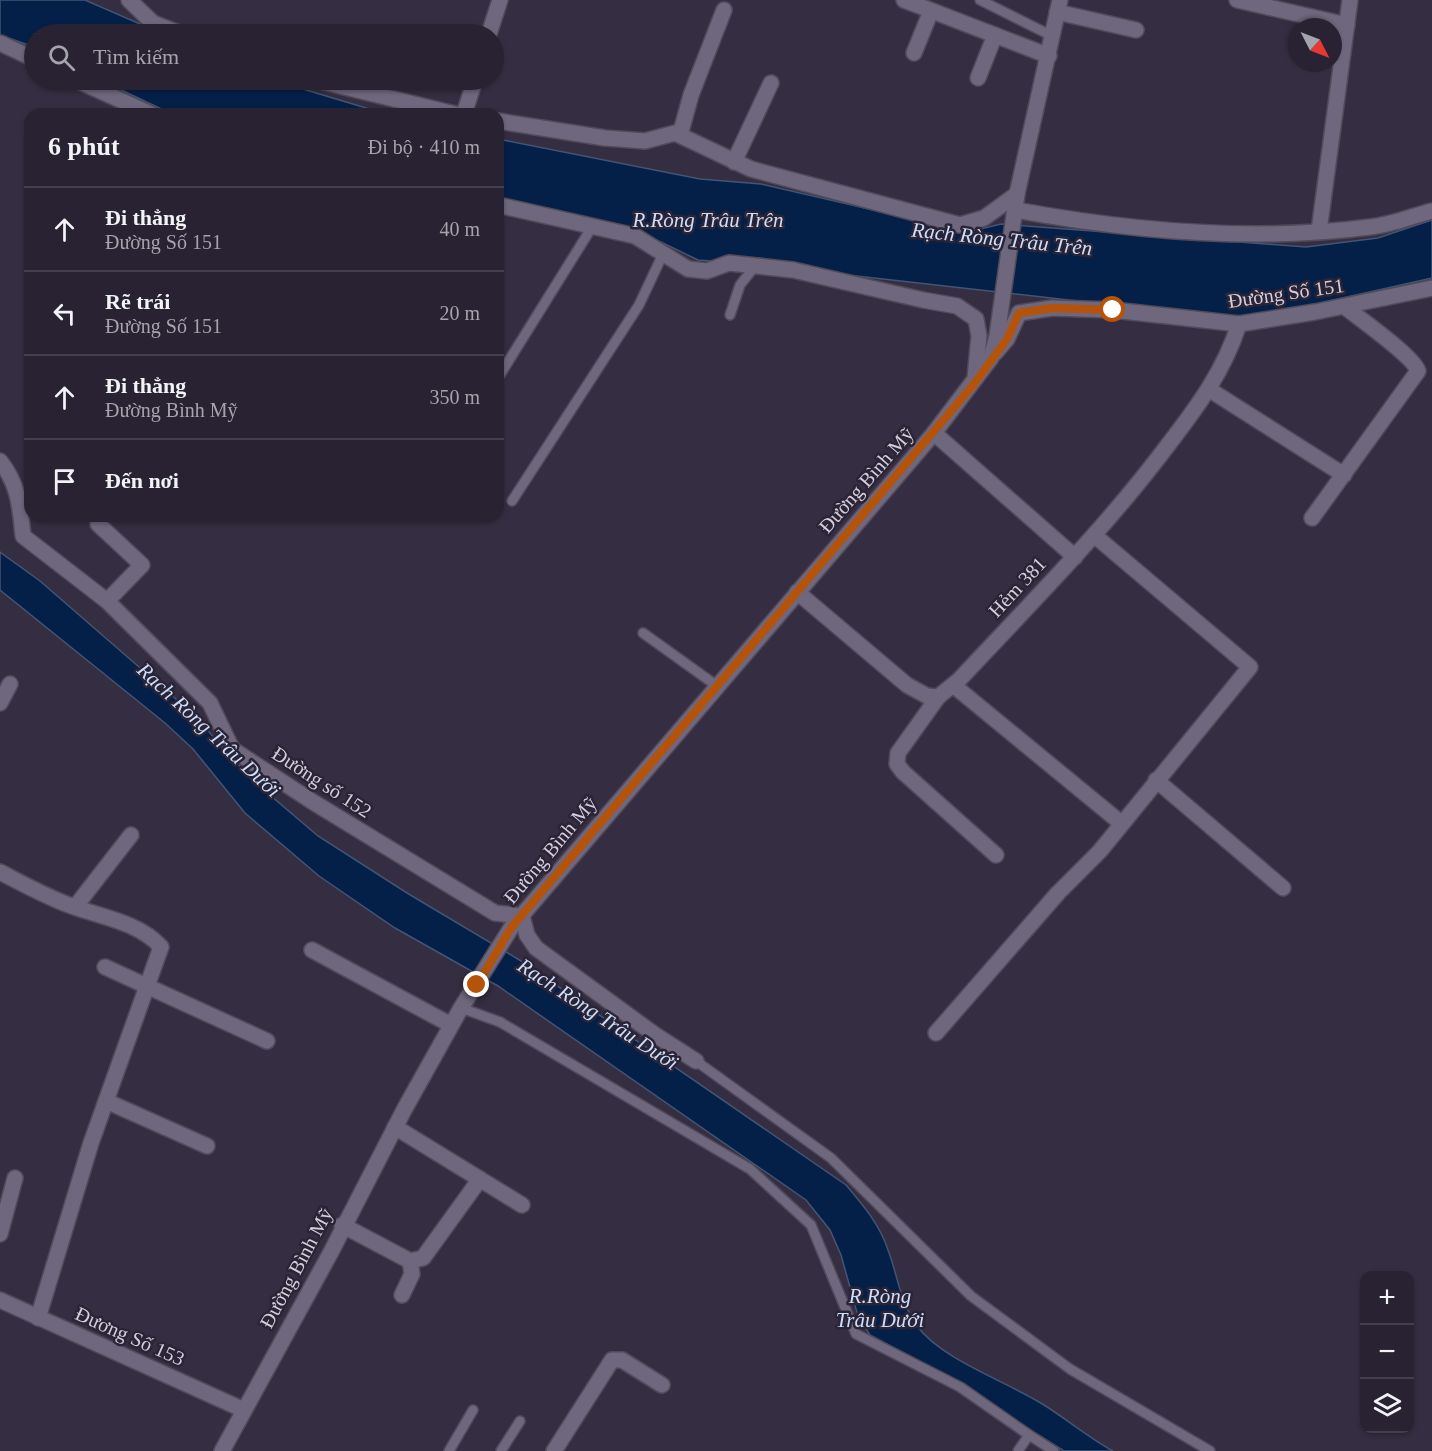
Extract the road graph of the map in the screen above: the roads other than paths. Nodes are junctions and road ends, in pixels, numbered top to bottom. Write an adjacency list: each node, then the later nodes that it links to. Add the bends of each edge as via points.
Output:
1 (129, 0): 10 (street)
2 (500, 0): 11 (street)
3 (904, 0): 9 (street)
4 (980, 0): 15 (lane)
5 (1237, 0): 12 (street)
6 (1350, 0): 12 (street)
7 (1059, 6): 13 (street); 15 (street)
8 (724, 9): 29 (street)
9 (931, 11): 14 (street); 17 (street)
10 (156, 24)
11 (492, 24)
12 (1347, 25): 36 (street)
13 (1136, 30)
14 (995, 35): 19 (street); 20 (street)
15 (1053, 36): 19 (street)
16 (0, 44): 18 (street)
17 (914, 53)
18 (24, 55)
19 (1049, 56): 31 (street)
20 (978, 78)
21 (771, 83): 30 (street)
22 (98, 90): 25 (street)
23 (356, 90): 26 (street)
24 (472, 90): 27 (street)
25 (139, 108)
26 (430, 108)
27 (466, 108)
28 (504, 122): 29 (street, via 645,141)
29 (680, 135): 30 (street)
30 (735, 162): 31 (street, via 960,225 984,218)
31 (1017, 194): 34 (street)
32 (504, 206): 35 (street)
33 (1432, 211): 36 (street, via 1372,227)
34 (1015, 215): 36 (street, via 1248,233); 43 (street, Đường Bình Mỹ)
35 (592, 227): 37 (street, via 635,236); 44 (lane)
36 (1319, 231)
37 (663, 254): 38 (street, via 688,269 707,271 729,263); 50 (lane, via 639,305)
38 (756, 265): 41 (lane, via 740,285); 45 (street, via 957,306 976,319 979,336)
39 (1432, 288): 40 (street, Đường Số 151)
40 (1345, 307): 42 (street, Đường Số 151); 49 (street, via 1418,371)
41 (730, 315)
42 (1239, 324): 43 (street, Đường Số 151, via 1161,314 1052,308 1019,313 1007,339); 46 (street, Hẻm 381)
43 (991, 358): 45 (street, Đường Bình Mỹ)
44 (504, 368)
45 (974, 384): 47 (street, Đường Bình Mỹ)
46 (1210, 390): 49 (street); 55 (street, Hẻm 381, via 1144,478)
47 (934, 433): 56 (street); 57 (street, Đường Bình Mỹ)
48 (0, 461): 52 (street, Đường số 152, via 13,478)
49 (1344, 475): 53 (street)
50 (512, 501)
51 (24, 504): 52 (street)
52 (21, 508): 58 (street, Đường số 152, via 23,537)
53 (1312, 518)
54 (98, 524): 58 (street, via 142,565)
55 (1094, 535): 56 (street, Hẻm 381); 65 (street, via 1250,667)
56 (1075, 557): 61 (street, Hẻm 381)
57 (797, 592): 62 (street, Đường Bình Mỹ); 63 (street, via 907,685 927,696)
58 (108, 601): 72 (street, Đường số 152, via 210,703 232,749 495,913)
59 (643, 633): 62 (lane)
60 (10, 684): 64 (street)
61 (953, 685): 63 (street, Hẻm 381); 66 (street)
62 (717, 686): 72 (street, Đường Bình Mỹ)
63 (938, 697): 68 (street, Hẻm 381, via 898,753 897,764)
64 (0, 703)
65 (1156, 780): 66 (street); 70 (street)
66 (1120, 823): 78 (street)
67 (131, 835): 71 (street)
68 (996, 855)
69 (0, 872): 71 (street)
70 (1283, 888)
71 (75, 908): 75 (street, via 104,915 153,939 161,947)
72 (522, 916): 76 (street, Đường Bình Mỹ); 80 (street, via 536,948)
73 (312, 950): 77 (street)
74 (105, 967): 75 (street)
75 (148, 988): 79 (street); 81 (street)
76 (461, 1008): 77 (street, Đường Bình Mỹ); 97 (lane, via 500,1022 750,1168 811,1225 856,1335 960,1388)
77 (451, 1025): 82 (street, Đường Bình Mỹ)
78 (936, 1033)
79 (267, 1041)
80 (696, 1062): 104 (lane, via 831,1158 971,1296 1070,1369)
81 (106, 1101): 83 (street); 92 (street)
82 (395, 1126): 85 (street); 87 (street, Đường Bình Mỹ)
83 (207, 1146)
84 (15, 1178): 88 (street)
85 (480, 1179): 86 (street); 89 (street, via 423,1258)
86 (522, 1205)
87 (342, 1225): 89 (street); 94 (street, Đường Bình Mỹ)
88 (0, 1234)
89 (410, 1261): 90 (street, via 412,1274)
90 (402, 1295)
91 (0, 1300): 92 (street, Đương Số 153)
92 (38, 1318): 94 (street, Đương Số 153)
93 (662, 1385): 101 (street, via 622,1360 612,1360)
94 (244, 1410): 98 (street, Đường Bình Mỹ)
95 (473, 1410): 99 (lane)
96 (520, 1421): 100 (lane)
97 (1029, 1435): 102 (lane); 103 (lane)
98 (222, 1451)
99 (449, 1451)
100 (501, 1451)
101 (554, 1451)
102 (1018, 1451)
103 (1054, 1451)
104 (1210, 1451)

